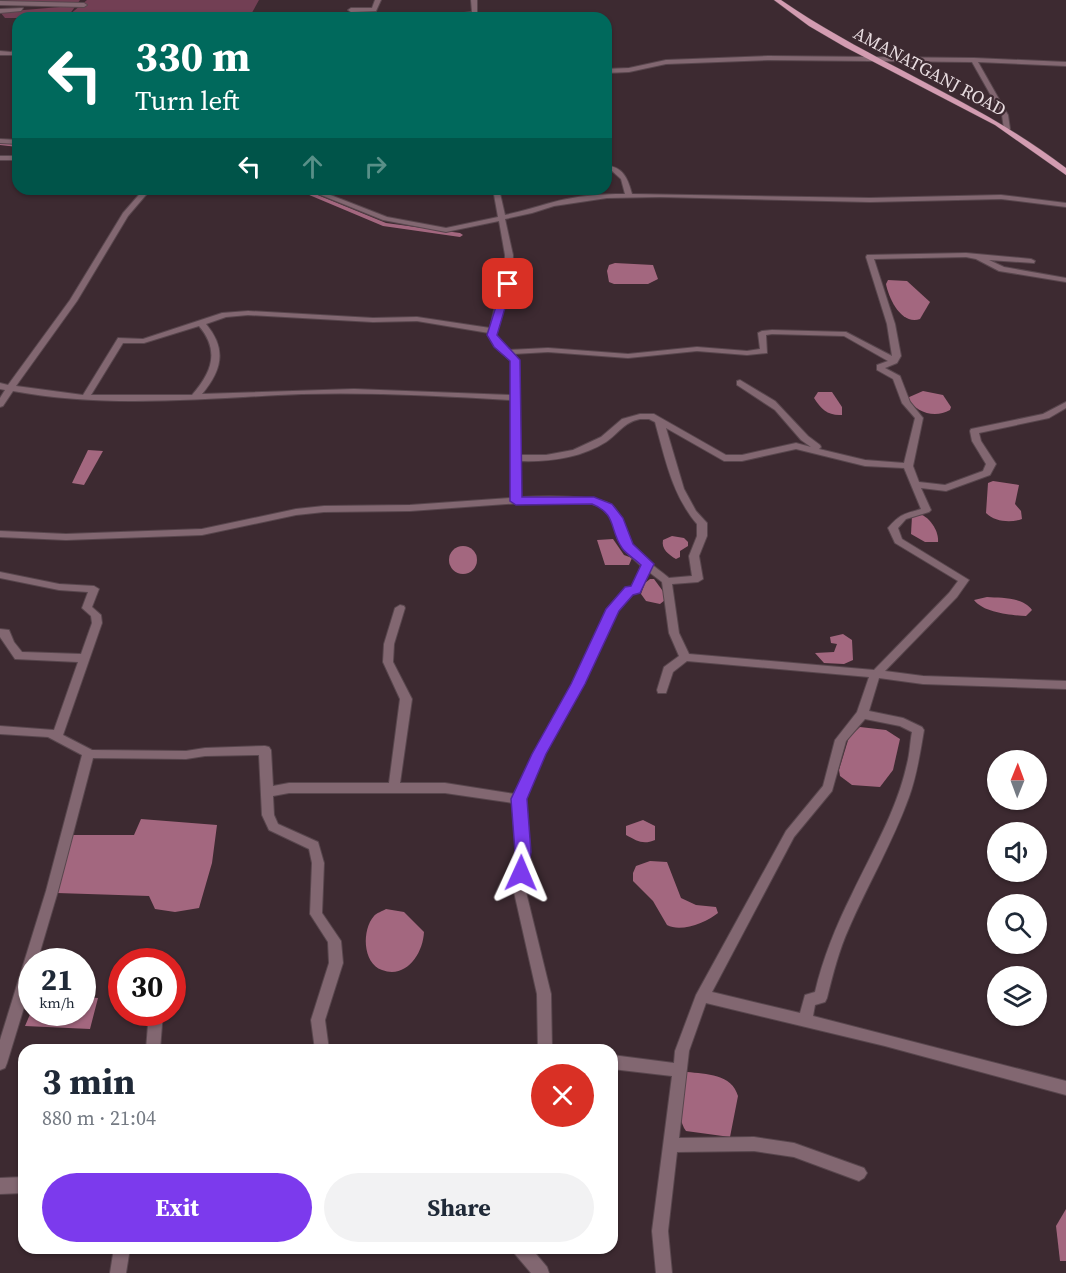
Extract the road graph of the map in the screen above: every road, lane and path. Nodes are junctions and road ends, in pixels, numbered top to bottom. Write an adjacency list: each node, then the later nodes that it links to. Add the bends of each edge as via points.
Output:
1 (378, 0): 6 (street, via 374,9)
2 (777, 0): 8 (main road, AMANATGANJ ROAD)
3 (0, 3): 4 (street)
4 (57, 5): 5 (street); 7 (street)
5 (84, 5)
6 (351, 10)
7 (0, 11)
8 (875, 59): 9 (street); 11 (street, via 666,62); 12 (main road, AMANATGANJ ROAD)
9 (974, 60): 10 (street); 12 (street, via 1005,115)
10 (1066, 64)
11 (612, 71)
12 (1007, 129): 14 (main road, AMANATGANJ ROAD)
13 (612, 168): 18 (street, via 624,178)
14 (1066, 172)
15 (143, 195): 32 (street, via 118,224 72,302)
16 (324, 195): 20 (street, via 385,219 430,229 458,229)
17 (498, 195): 20 (street)
18 (628, 195): 19 (street, via 870,200 1001,197); 20 (street, via 553,204)
19 (1066, 205)
20 (503, 216): 27 (street, via 508,278)
21 (978, 256): 22 (street); 23 (street, via 1002,269); 29 (street, via 870,257 891,324 897,356)
22 (1031, 261)
23 (1066, 280)
24 (243, 302): 25 (street)
25 (235, 313): 26 (street); 27 (street, via 295,313 381,321 417,319)
26 (202, 324): 33 (street, via 144,341 121,340); 34 (street, via 216,344 217,362)
27 (492, 331): 28 (street, via 493,339)
28 (508, 352): 29 (street, via 548,350 628,357 697,349 764,351 762,333 772,332 846,334); 35 (street, via 515,360)
29 (894, 361): 41 (street, via 880,367 881,370 897,378 906,403 920,418)
30 (740, 382): 39 (street, via 748,391 774,404 807,442)
31 (0, 386): 32 (street)
32 (10, 388): 33 (street); 36 (street)
33 (85, 398): 34 (street)
34 (194, 398): 35 (street, via 300,392)
35 (515, 398): 40 (street)
36 (0, 404)
37 (1066, 405): 42 (street, via 1046,416 974,431 978,447 991,464 987,473 946,488)
38 (659, 420): 39 (street, via 724,458 796,446); 40 (street, via 633,415 596,444 552,459); 47 (street, via 682,496 702,523 702,536 694,556 698,579)
39 (827, 453): 41 (street, via 872,464)
40 (515, 458): 43 (street)
41 (908, 466): 42 (street)
42 (915, 484): 52 (street, via 926,510 903,517 893,528 898,541 964,580)
43 (516, 501): 44 (street, via 296,512 202,532 66,537); 45 (street, via 594,501 608,506 627,546)
44 (0, 534)
45 (647, 564): 47 (street); 61 (street, via 636,590 630,590 613,609)
46 (0, 575): 51 (street, via 59,587 94,588 87,608 96,615 97,623)
47 (667, 581): 50 (street, via 674,633)
48 (400, 608): 59 (street, via 388,644 388,662 406,699)
49 (0, 633): 51 (street, via 5,633 19,656)
50 (685, 657): 52 (street); 54 (street, via 668,670)
51 (86, 658): 57 (street)
52 (875, 675): 53 (street); 55 (street)
53 (1066, 685)
54 (662, 690)
55 (862, 714): 62 (street, via 840,740 828,788 790,834); 63 (street, via 911,725 918,730 916,745 886,836 833,949 820,998 810,999)
56 (0, 730): 57 (street, via 50,733)
57 (57, 737): 58 (street)
58 (87, 754): 60 (street, via 186,755 265,750); 68 (street, via 52,891)
59 (394, 787): 60 (street, via 289,788); 61 (street, via 445,788)
60 (267, 792): 66 (street, via 273,827 314,846 318,863 316,914 333,941 336,963 318,1020)
61 (519, 799): 67 (street, via 523,852 520,892 544,994)
62 (703, 996): 63 (street); 70 (street, via 682,1051)
63 (804, 1020): 71 (street)
64 (155, 1026): 65 (street)
65 (153, 1044)
66 (321, 1044)
67 (545, 1044)
68 (0, 1063)
69 (618, 1063): 70 (street)
70 (680, 1070): 72 (street)
71 (1066, 1088)
72 (671, 1145): 73 (street, via 754,1144 794,1150); 80 (street, via 660,1231)
73 (859, 1173)
74 (18, 1185): 75 (street)
75 (0, 1186)
76 (121, 1254): 78 (street)
77 (526, 1254): 79 (street)
78 (118, 1273)
79 (541, 1273)
80 (664, 1273)

